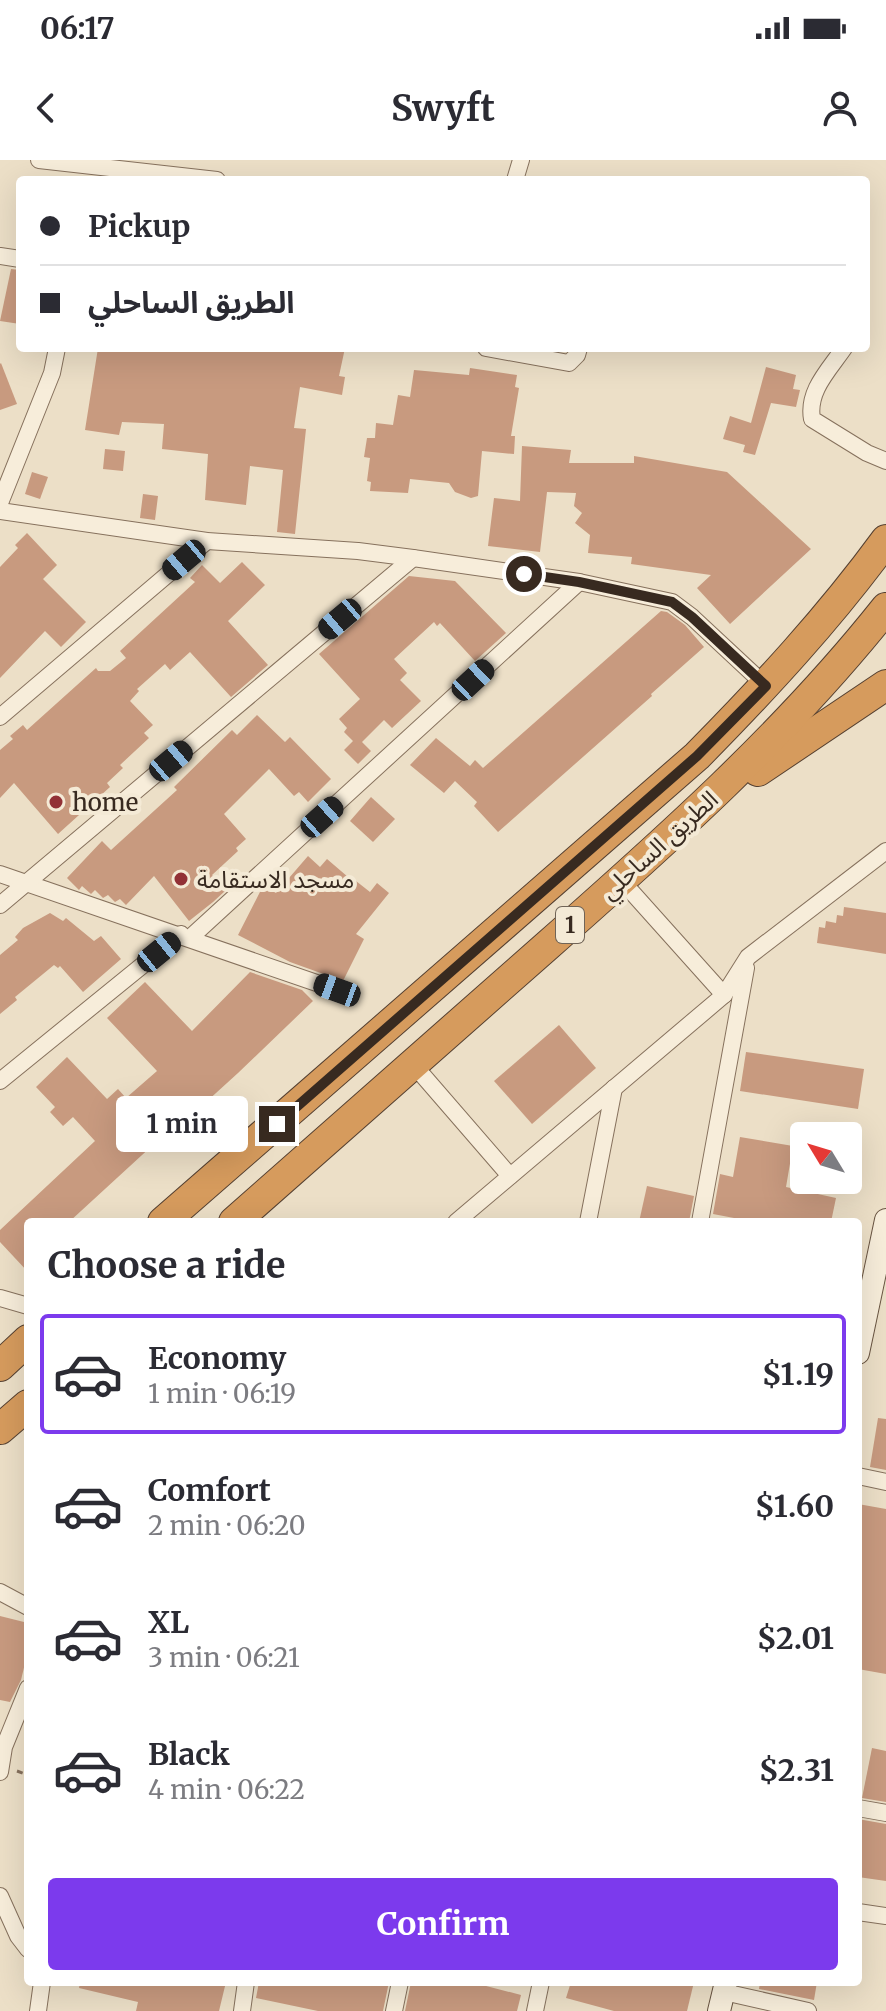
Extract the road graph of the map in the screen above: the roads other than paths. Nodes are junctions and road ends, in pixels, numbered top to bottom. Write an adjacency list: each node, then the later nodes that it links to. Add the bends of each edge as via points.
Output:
1 (39, 160): 2 (street)
2 (94, 169): 3 (street)
3 (172, 176)
4 (56, 352): 9 (street)
5 (508, 352): 6 (street, via 569,363)
6 (578, 352)
7 (841, 352): 8 (street, via 810,403 812,419)
8 (886, 461)
9 (0, 503)
10 (0, 511): 12 (street)
11 (886, 540): 17 (highway, الطريق الساحلي / 1)
12 (207, 541): 13 (street); 18 (street)
13 (413, 558): 14 (street); 23 (street)
14 (579, 582): 17 (street, via 672,602); 25 (street)
15 (886, 608): 19 (highway, الطريق الساحلي / 1, via 777,732)
16 (886, 685): 19 (highway)
17 (766, 686): 33 (highway, الطريق الساحلي / 1, via 697,756)
18 (0, 717)
19 (685, 824): 22 (highway, الطريق الساحلي / 1)
20 (886, 851): 26 (street)
21 (0, 874): 23 (street)
22 (621, 880): 28 (street); 29 (highway, الطريق الساحلي / 1)
23 (26, 883): 24 (street); 25 (street)
24 (0, 905)
25 (186, 936): 27 (street); 30 (street)
26 (748, 957): 28 (street); 37 (street)
27 (337, 990)
28 (724, 995): 31 (street)
29 (413, 1064): 32 (street); 34 (highway, الطريق الساحلي / 1)
30 (0, 1081)
31 (614, 1088): 32 (street); 36 (street)
32 (510, 1176): 35 (street)
33 (168, 1218)
34 (239, 1218)
35 (461, 1218)
36 (589, 1218)
37 (701, 1218)
38 (886, 1220): 39 (street)
39 (880, 1279): 42 (street)
40 (0, 1298): 41 (street)
41 (24, 1305)
42 (862, 1340)
43 (24, 1344): 44 (highway)
44 (0, 1366)
45 (24, 1409): 46 (highway)
46 (0, 1430)
47 (862, 1477): 48 (street)
48 (886, 1482)
49 (0, 1592): 50 (street)
50 (24, 1605)
51 (24, 1698): 52 (street)
52 (0, 1772)
53 (862, 1809): 54 (street)
54 (886, 1813)
55 (0, 1896): 58 (street)
56 (862, 1913): 57 (street)
57 (886, 1916)
58 (24, 1944)
59 (41, 1986): 64 (street)
60 (245, 1986): 65 (street)
61 (399, 1986): 66 (street)
62 (540, 1986): 67 (street)
63 (723, 1995): 68 (street)
64 (38, 2011)
65 (242, 2011)
66 (394, 2011)
67 (535, 2011)
68 (808, 2011)

